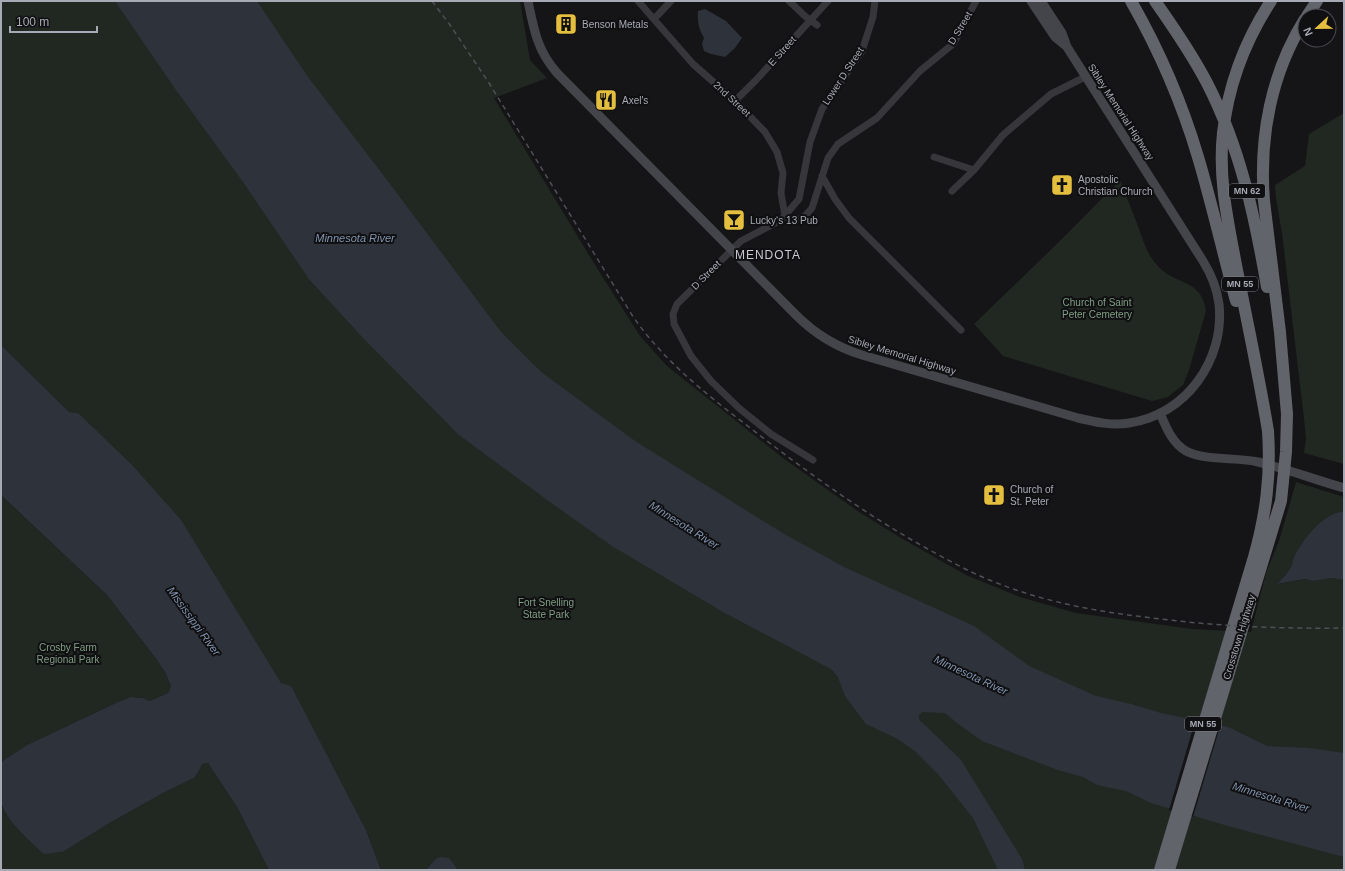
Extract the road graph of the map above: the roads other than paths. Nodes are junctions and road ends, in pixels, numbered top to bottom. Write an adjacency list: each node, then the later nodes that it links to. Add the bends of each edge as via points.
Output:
1 (528, 1): 25 (main road, Sibley Memorial Highway, via 539,46 552,68)
2 (638, 1): 13 (street, 2nd Street)
3 (671, 1): 13 (street)
4 (789, 1): 14 (street)
5 (828, 1): 14 (street, E Street)
6 (875, 1): 24 (street, Lower D Street, via 862,51 822,109 810,142 799,199)
7 (976, 1): 22 (street, D Street, via 953,44 920,71 877,118 838,144 828,158)
8 (1031, 1): 17 (main road, via 1056,37)
9 (1041, 1): 17 (main road, via 1062,33)
10 (1131, 1): 28 (highway, via 1170,81 1193,142)
11 (1155, 1): 27 (highway, MN 62, via 1204,77 1236,151 1254,218)
12 (1271, 1): 28 (highway, MN 55, via 1257,24 1236,74 1223,133 1222,167 1230,235)
13 (654, 19): 19 (street, 2nd Street, via 693,64)
14 (810, 20): 15 (street); 19 (street, E Street)
15 (817, 25)
16 (1297, 34): 27 (highway, MN 55, via 1276,83 1267,116 1263,150 1262,184)
17 (1067, 47): 18 (main road, Sibley Memorial Highway)
18 (1085, 77): 21 (street, via 1045,99 1003,135); 29 (main road, Sibley Memorial Highway, via 1204,261 1217,294 1220,312 1218,333 1209,364 1187,394)
19 (735, 101): 24 (street, 2nd Street, via 765,132 777,152 783,173 781,193)
20 (934, 157): 21 (street)
21 (974, 170): 23 (street)
22 (822, 176): 24 (street, D Street, via 812,208 800,219); 26 (street, via 849,218)
23 (952, 191)
24 (785, 216): 25 (street, D Street, via 776,224 741,241)
25 (731, 250): 29 (main road, Sibley Memorial Highway, via 807,326 825,339 851,352 1096,422 1129,423); 30 (street, D Street, via 678,304 673,314 674,324 691,356 740,410 771,434)
26 (961, 330)
27 (1286, 400): 32 (highway, Crosstown Highway / MN 55, via 1287,436 1281,501)
28 (1262, 401): 32 (highway, Crosstown Highway / MN 55, via 1268,432 1269,476 1265,514)
29 (1160, 413): 31 (main road, via 1179,446 1192,454 1258,462)
30 (813, 460)
31 (1344, 488)
32 (1252, 580): 33 (highway, MN 55, via 1233,626); 34 (highway, Crosstown Highway / MN 55)
33 (1160, 870)
34 (1169, 870)

